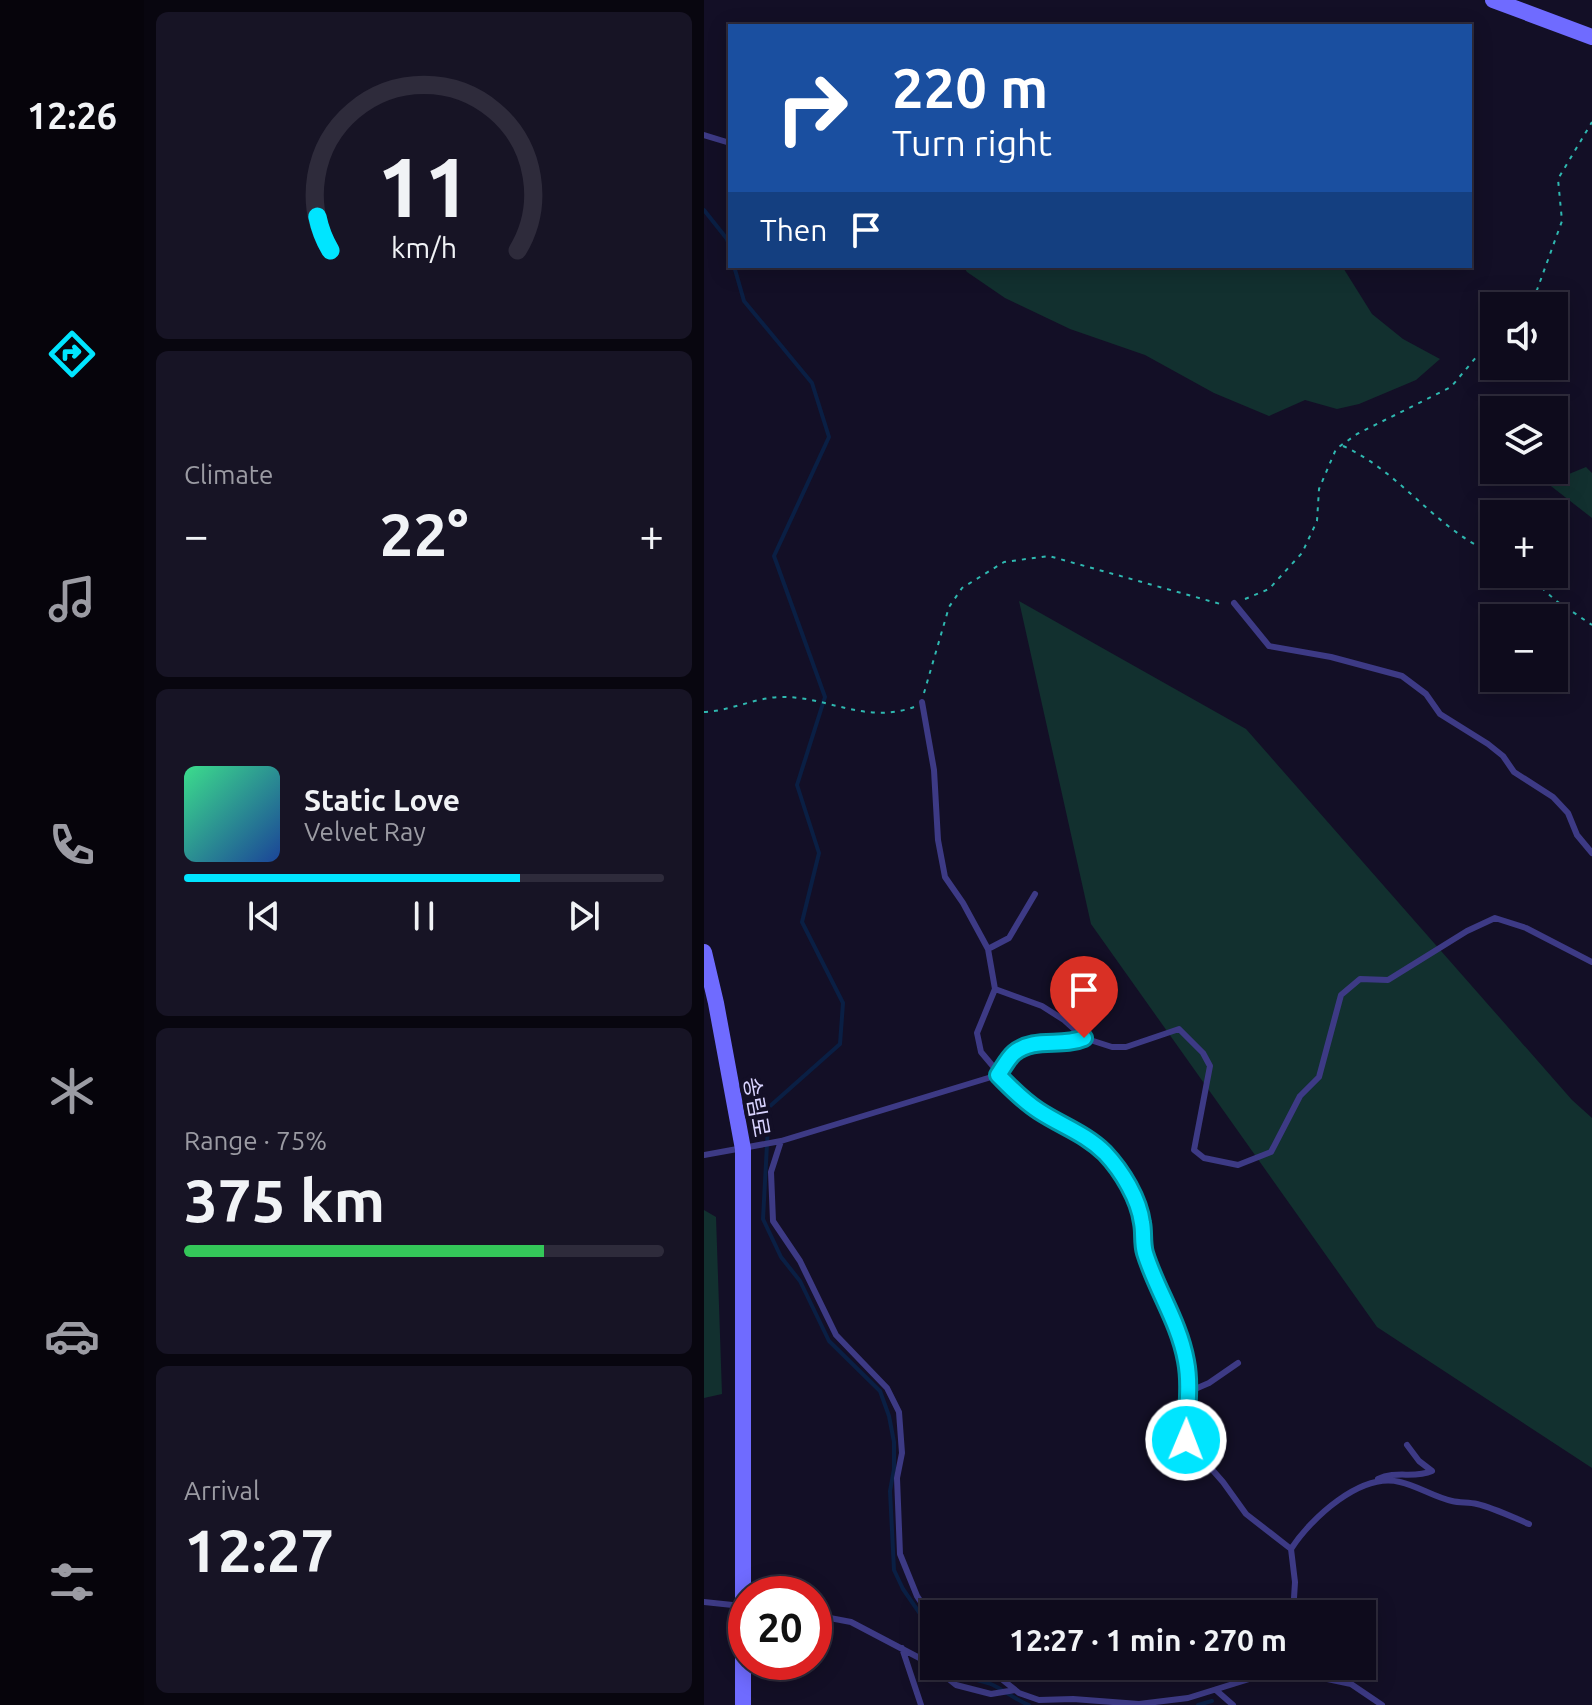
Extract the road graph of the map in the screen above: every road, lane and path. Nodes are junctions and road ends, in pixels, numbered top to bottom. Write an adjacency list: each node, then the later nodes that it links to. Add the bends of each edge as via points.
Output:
1 (1493, 0): 2 (main road)
2 (1592, 37)
3 (1592, 122): 6 (path, via 1558,179 1562,221)
4 (704, 135): 5 (lane)
5 (728, 142)
6 (1535, 292)
7 (1480, 353): 8 (path, via 1451,387)
8 (1342, 445): 9 (path, via 1385,470 1459,536); 11 (path, via 1319,489 1317,521 1302,553 1269,589)
9 (1480, 547)
10 (1542, 588): 12 (path)
11 (1234, 603): 13 (path, via 1226,606 1049,556 1004,562 962,588 949,607); 15 (lane, via 1269,646 1402,676 1426,694 1440,714 1488,744 1514,772 1553,797)
12 (1592, 625)
13 (922, 702): 14 (path, via 898,712 863,713 779,697); 17 (lane, via 945,877)
14 (704, 712)
15 (1592, 853)
16 (1035, 894): 17 (lane, via 1009,938)
17 (988, 949): 20 (lane)
18 (704, 952): 24 (main road, 송림로)
19 (1592, 962): 21 (lane, via 1495,918 1388,980 1360,979 1341,995 1319,1077 1300,1096 1271,1152 1238,1165 1204,1158 1194,1150 1210,1066 1179,1029 1126,1047)
20 (995, 989): 21 (lane, via 1042,1006); 22 (lane, via 977,1033 981,1052)
21 (1084, 1038): 22 (lane, via 1073,1043 1037,1042 1014,1053)
22 (998, 1075): 23 (lane); 27 (lane, via 1039,1111 1088,1138 1122,1174 1142,1219 1144,1251 1186,1359)
23 (781, 1141): 24 (lane); 34 (lane, via 771,1172 773,1221 800,1261 836,1335 887,1388 899,1412 900,1554)
24 (743, 1149): 25 (lane); 32 (main road, 송림로)
25 (704, 1155)
26 (1238, 1363): 27 (lane)
27 (1188, 1392): 31 (lane, via 1186,1440 1246,1514)
28 (1407, 1445): 29 (lane, via 1432,1471 1422,1476 1389,1473)
29 (1375, 1480): 30 (lane, via 1399,1481); 31 (lane, via 1351,1491)
30 (1529, 1524)
31 (1291, 1549): 33 (lane)
32 (745, 1576)
33 (1294, 1600)
34 (920, 1601)
35 (704, 1602): 36 (lane)
36 (728, 1604)
37 (832, 1618): 38 (lane, via 851,1622)
38 (902, 1648): 45 (lane, via 956,1685); 47 (lane)
39 (744, 1680): 46 (main road, 송림로)
40 (1003, 1680): 43 (lane)
41 (1250, 1680): 44 (lane)
42 (1332, 1680): 50 (lane, via 1351,1684)
43 (1015, 1690): 44 (lane, via 1039,1700 1139,1704); 45 (lane)
44 (1217, 1691): 49 (lane)
45 (991, 1694): 48 (lane)
46 (743, 1705)
47 (921, 1705)
48 (995, 1705)
49 (1233, 1705)
50 (1382, 1705)

